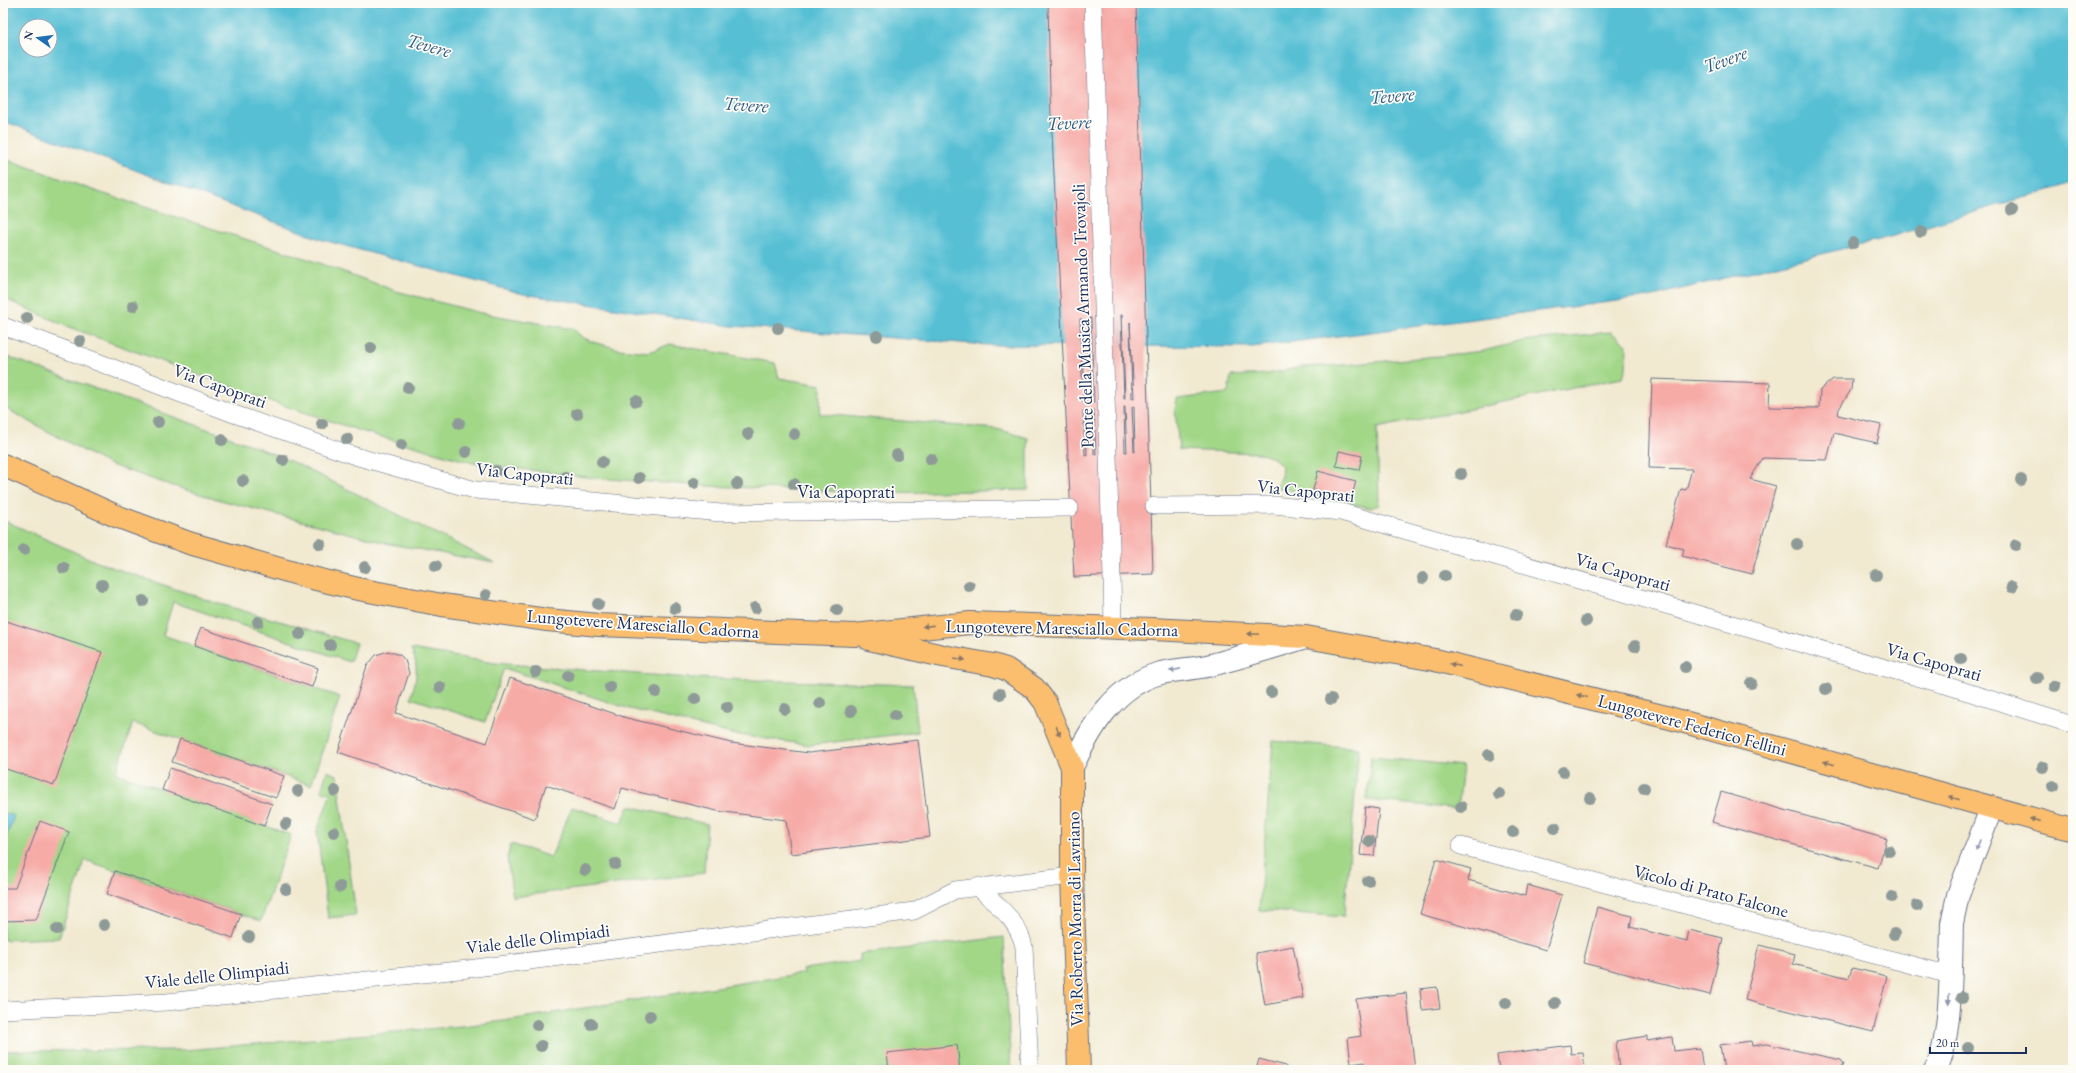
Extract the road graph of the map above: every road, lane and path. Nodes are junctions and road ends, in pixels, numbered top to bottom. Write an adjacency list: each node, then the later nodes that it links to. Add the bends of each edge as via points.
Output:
1 (1093, 3): 6 (lane, Ponte della Musica Armando Trovajoli, bridge)
2 (3, 326): 5 (lane, Via Capoprati, via 234,414 355,456 474,490 721,513)
3 (3, 465): 7 (main road, Lungotevere Maresciallo Cadorna, via 116,516 189,543 272,568 358,589 442,605 547,620 647,627)
4 (1154, 506): 9 (lane, Via Capoprati, via 1273,505 1341,512 1945,685)
5 (1070, 508)
6 (1113, 627): 7 (main road, Lungotevere Maresciallo Cadorna, one-way to 7, via 970,623); 8 (main road, Lungotevere Maresciallo Cadorna, one-way to 6)
7 (854, 635): 10 (main road, Via Roberto Morra di Lavriano, one-way to 10, via 993,665 1006,669 1026,681 1045,702)
8 (1306, 637): 10 (street, Via Roberto Morra di Lavriano, one-way to 10, via 1214,664 1160,673 1132,685 1117,697 1093,726); 11 (main road, Lungotevere Federico Fellini, one-way to 8, via 1666,717 1435,660)
9 (2073, 725)
10 (1072, 767): 14 (main road, Via Roberto Morra di Lavriano)
11 (1992, 809): 12 (main road, Lungotevere Federico Fellini, one-way to 11); 16 (street, one-way to 16, via 1955,905)
12 (2073, 830)
13 (1462, 846): 16 (lane, Vicolo di Prato Falcone)
14 (1072, 876): 15 (lane, Viale delle Olimpiadi); 19 (main road, Via Roberto Morra di Lavriano)
15 (977, 886): 17 (lane, Viale delle Olimpiadi, via 955,890 914,911 468,969 167,1002); 18 (lane, via 1016,924 1021,934 1024,947)
16 (1950, 975): 20 (street, one-way to 20, via 1946,1035)
17 (3, 1010)
18 (1030, 1070)
19 (1079, 1070)
20 (1936, 1070)

